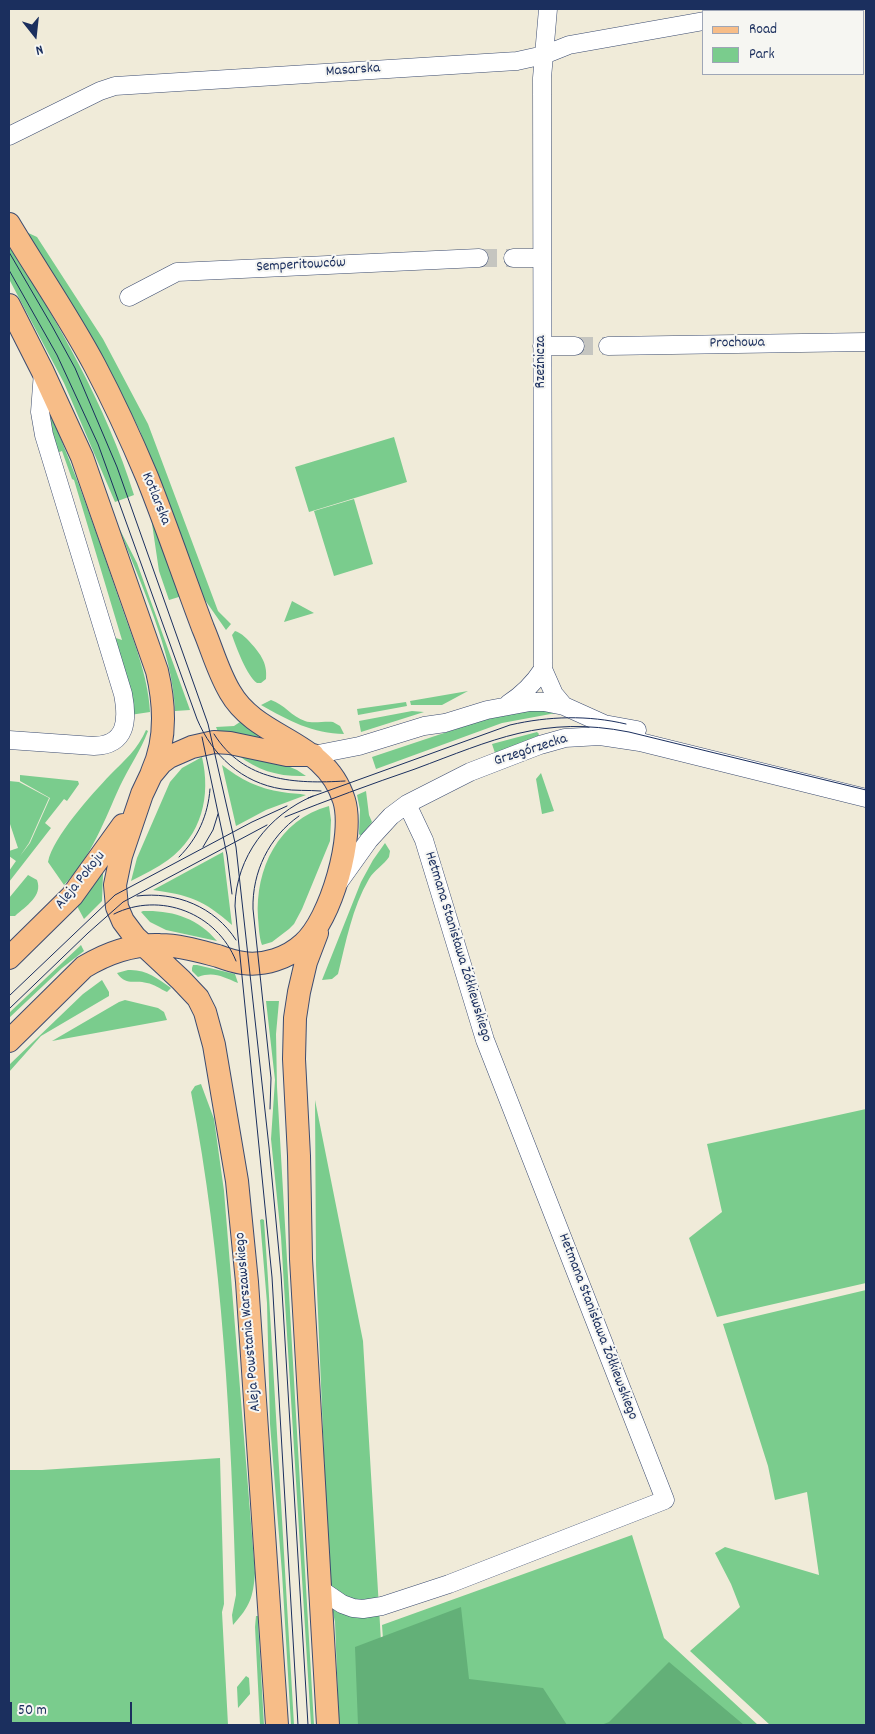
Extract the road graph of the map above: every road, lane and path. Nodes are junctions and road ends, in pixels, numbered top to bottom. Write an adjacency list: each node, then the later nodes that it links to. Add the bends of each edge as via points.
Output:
1 (548, 9): 3 (street, Rzeźnicza)
2 (702, 21): 3 (street, Masarska, via 569,45)
3 (544, 55): 4 (street, Masarska, via 516,61 115,86); 8 (street, Rzeźnicza)
4 (9, 136)
5 (9, 224): 20 (main road, Kotlarska, via 93,363 118,412 230,692 253,719)
6 (480, 258): 9 (street, Semperitowców, via 177,272)
7 (513, 258): 8 (street)
8 (542, 258): 12 (street, Rzeźnicza)
9 (129, 297)
10 (9, 305): 15 (main road)
11 (866, 342): 14 (street, Prochowa)
12 (542, 346): 13 (street); 16 (street, Rzeźnicza)
13 (575, 346)
14 (608, 346)
15 (43, 372): 19 (street, via 40,412 44,436 124,698 125,715 122,731 116,740 104,745); 21 (main road, via 82,457 157,671 163,720 160,752)
16 (543, 669): 17 (street, via 526,690); 18 (street, Rzeźnicza, via 554,694)
17 (504, 706): 18 (street, via 544,702); 20 (street, via 359,746)
18 (564, 706): 22 (street, via 604,724)
19 (9, 740)
20 (313, 755): 21 (main road, via 287,755 209,742 169,757); 25 (main road, Kotlarska, via 335,779 347,813 343,856)
21 (146, 785): 27 (main road, Aleja Powstania Warszawskiego, via 121,856 115,895 123,921); 28 (main road, Aleja Pokoju, via 110,845 72,896)
22 (866, 786)
23 (866, 798): 24 (street, Grzegórzecka, via 640,742 581,736 540,745 495,762)
24 (407, 804): 25 (street, Grzegórzecka, via 369,840); 30 (street, Hetmana Stanisława Żółkiewskiego, via 424,840 485,1040 665,1500 449,1584 382,1606 353,1608)
25 (331, 896): 26 (main road, Kotlarska)
26 (321, 922): 27 (main road, via 312,935 291,953 255,964 173,946); 30 (main road, via 299,992 294,1059 301,1260)
27 (144, 945): 29 (main road, via 111,953 84,967); 31 (main road, Aleja Powstania Warszawskiego, via 198,998 214,1044 236,1182 247,1282)
28 (9, 958)
29 (9, 1041)
30 (320, 1589): 32 (main road)
31 (277, 1725)
32 (328, 1725)

